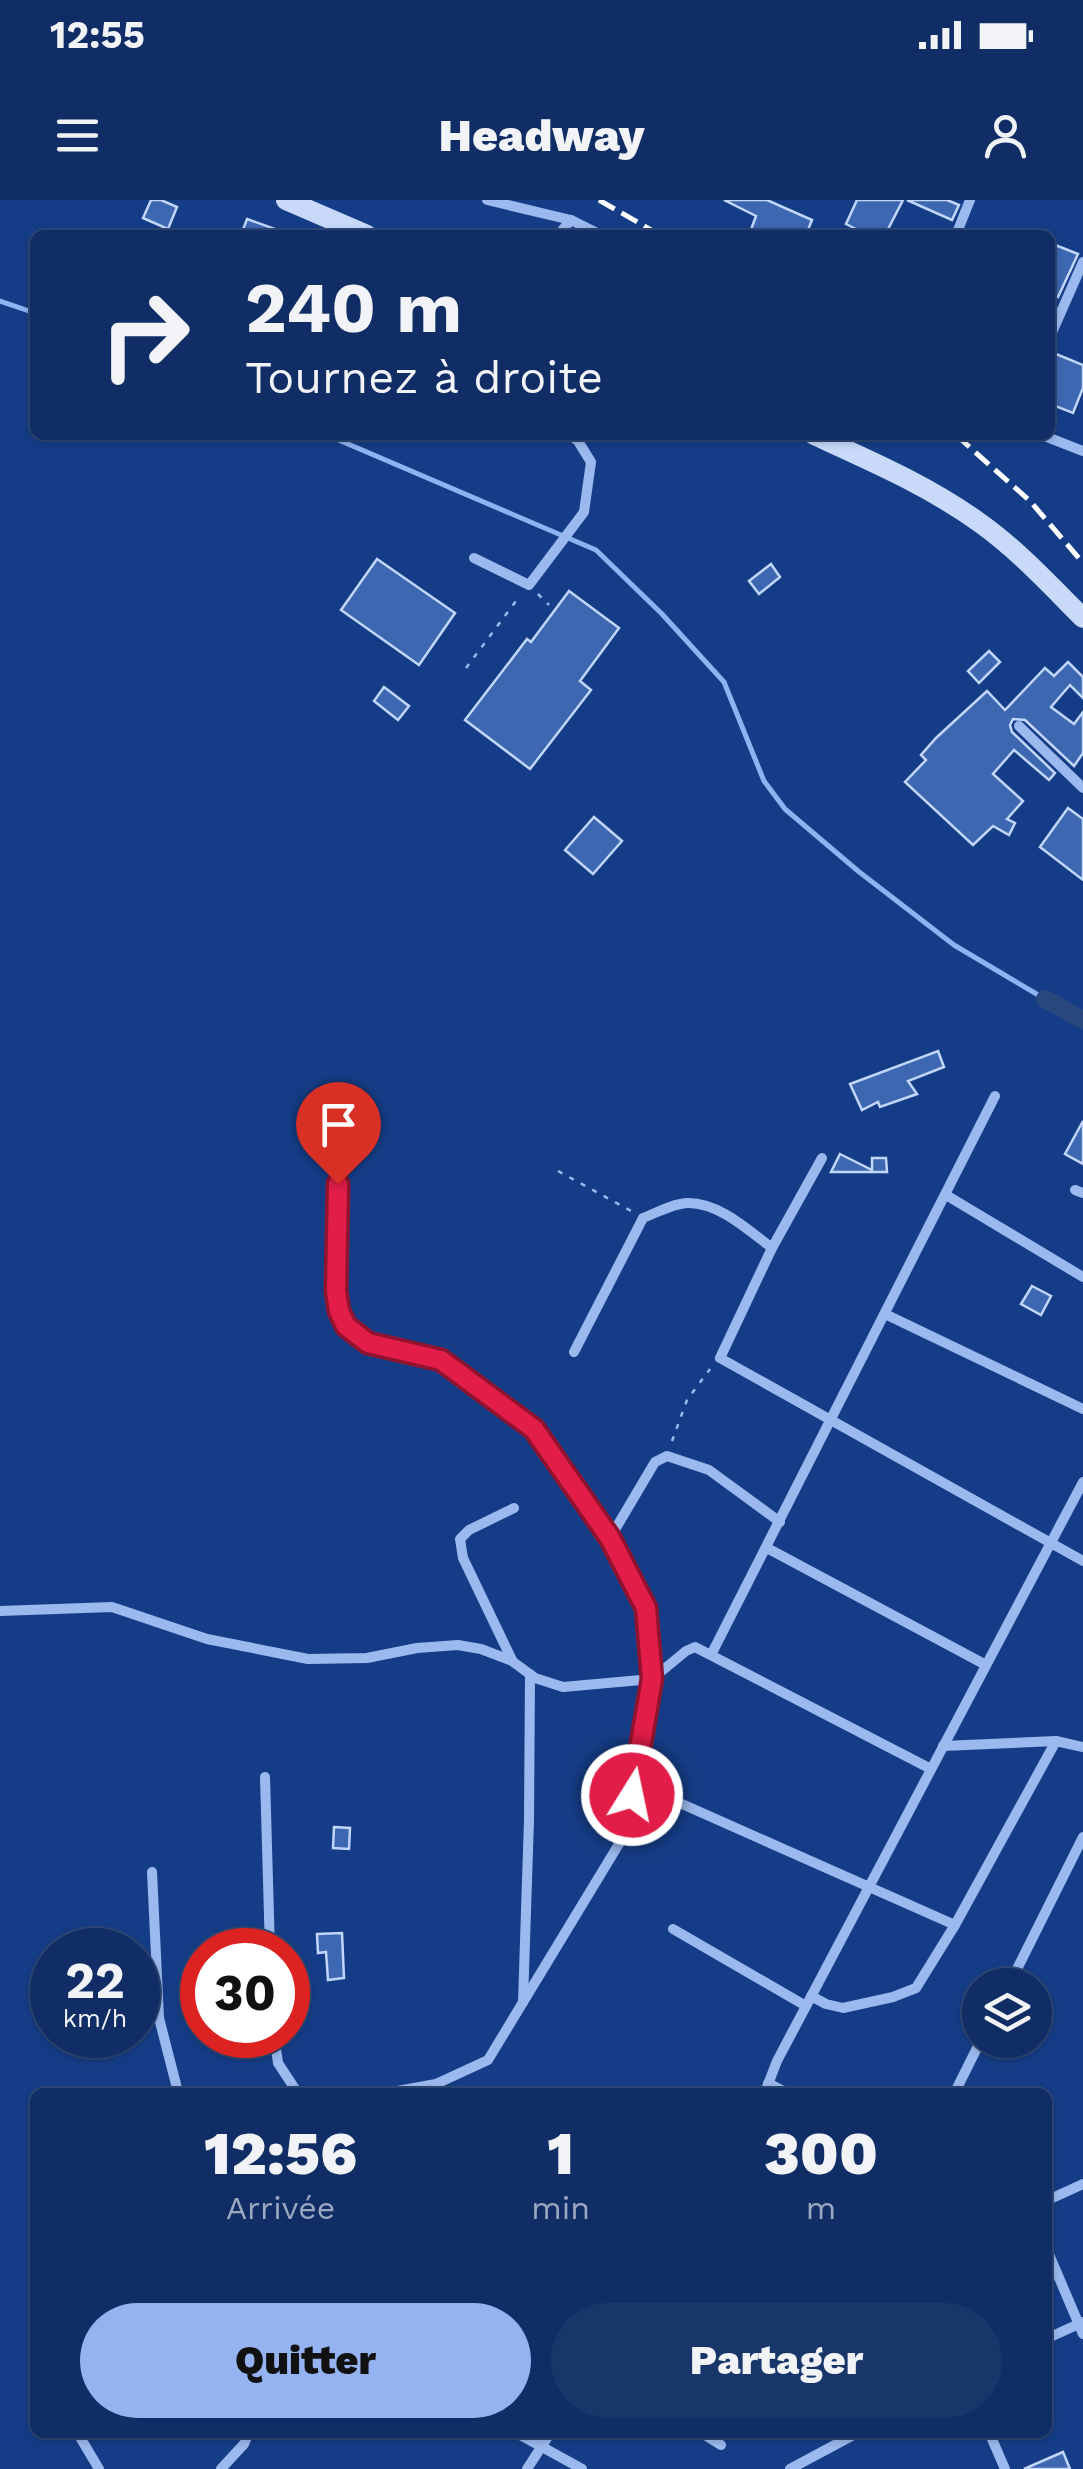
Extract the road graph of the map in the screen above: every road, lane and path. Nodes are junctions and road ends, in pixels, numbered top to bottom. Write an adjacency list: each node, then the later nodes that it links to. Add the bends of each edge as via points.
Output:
1 (286, 200): 5 (main road)
2 (487, 200): 4 (street)
3 (970, 200): 8 (street)
4 (571, 220): 6 (street); 7 (street)
5 (355, 230)
6 (562, 230)
7 (591, 230)
8 (958, 230)
9 (1083, 262): 10 (street)
10 (1055, 326)
11 (578, 440): 16 (street, via 590,462 584,512)
12 (825, 440): 18 (main road, via 914,481 980,523)
13 (1055, 440): 14 (street)
14 (1083, 451)
15 (474, 558): 16 (street)
16 (529, 585): 17 (path); 19 (path)
17 (548, 605)
18 (1083, 618)
19 (466, 668)
20 (1019, 726): 21 (street)
21 (1083, 788)
22 (995, 1096): 26 (street)
23 (333, 1109): 39 (street, via 336,1291 346,1326 368,1343 441,1360 534,1429)
24 (822, 1158): 28 (street)
25 (558, 1171): 27 (path)
26 (946, 1195): 29 (street); 30 (street)
27 (643, 1218): 28 (street, via 686,1202 708,1206); 31 (street)
28 (772, 1248): 32 (street)
29 (1083, 1277)
30 (885, 1314): 33 (street); 34 (street)
31 (574, 1352)
32 (720, 1358): 34 (street); 35 (path, via 687,1400)
33 (1083, 1410)
34 (832, 1421): 38 (street); 40 (street)
35 (666, 1456): 38 (street, via 708,1470); 39 (street, via 655,1462)
36 (1083, 1482): 40 (street)
37 (514, 1508): 45 (street, via 460,1539)
38 (780, 1522): 41 (street)
39 (610, 1538): 48 (street, via 646,1608)
40 (1050, 1544): 42 (street); 46 (street)
41 (767, 1548): 44 (street); 46 (street)
42 (1083, 1561)
43 (0, 1611): 45 (street, via 112,1607 207,1639 308,1658 367,1658 458,1645)
44 (712, 1654): 48 (street, via 696,1647 686,1651); 52 (street)
45 (512, 1661): 47 (street)
46 (986, 1665): 50 (street)
47 (530, 1674): 48 (street, via 564,1687); 63 (street)
48 (652, 1679): 63 (street, via 625,1834)
49 (1056, 1741): 50 (street); 51 (street); 58 (street)
50 (943, 1746): 52 (street)
51 (1083, 1747)
52 (931, 1769): 57 (street)
53 (265, 1776): 59 (street)
54 (682, 1804): 57 (street)
55 (1083, 1836): 61 (street)
56 (152, 1872): 66 (street, via 158,2018)
57 (868, 1887): 58 (street); 62 (street)
58 (955, 1926): 62 (street, via 916,1988 843,2008)
59 (269, 1928)
60 (673, 1929): 62 (street)
61 (1017, 1968)
62 (808, 2001): 69 (street)
63 (522, 2002): 68 (street, via 488,2060)
64 (277, 2058): 67 (street)
65 (973, 2058): 70 (street)
66 (177, 2088)
67 (294, 2088)
68 (414, 2088)
69 (767, 2088)
70 (957, 2088)
71 (1083, 2184): 72 (street)
72 (1052, 2198)
73 (1052, 2261): 74 (street)
74 (1081, 2327): 75 (street)
75 (1052, 2337)
76 (81, 2438): 85 (street)
77 (246, 2438): 86 (street)
78 (527, 2438): 84 (street)
79 (548, 2438): 84 (street)
80 (710, 2438): 83 (street)
81 (847, 2438): 89 (street)
82 (992, 2438): 90 (street)
83 (721, 2445)
84 (544, 2446): 87 (street); 88 (street)
85 (100, 2469)
86 (221, 2469)
87 (527, 2469)
88 (582, 2469)
89 (790, 2469)
90 (1006, 2469)

